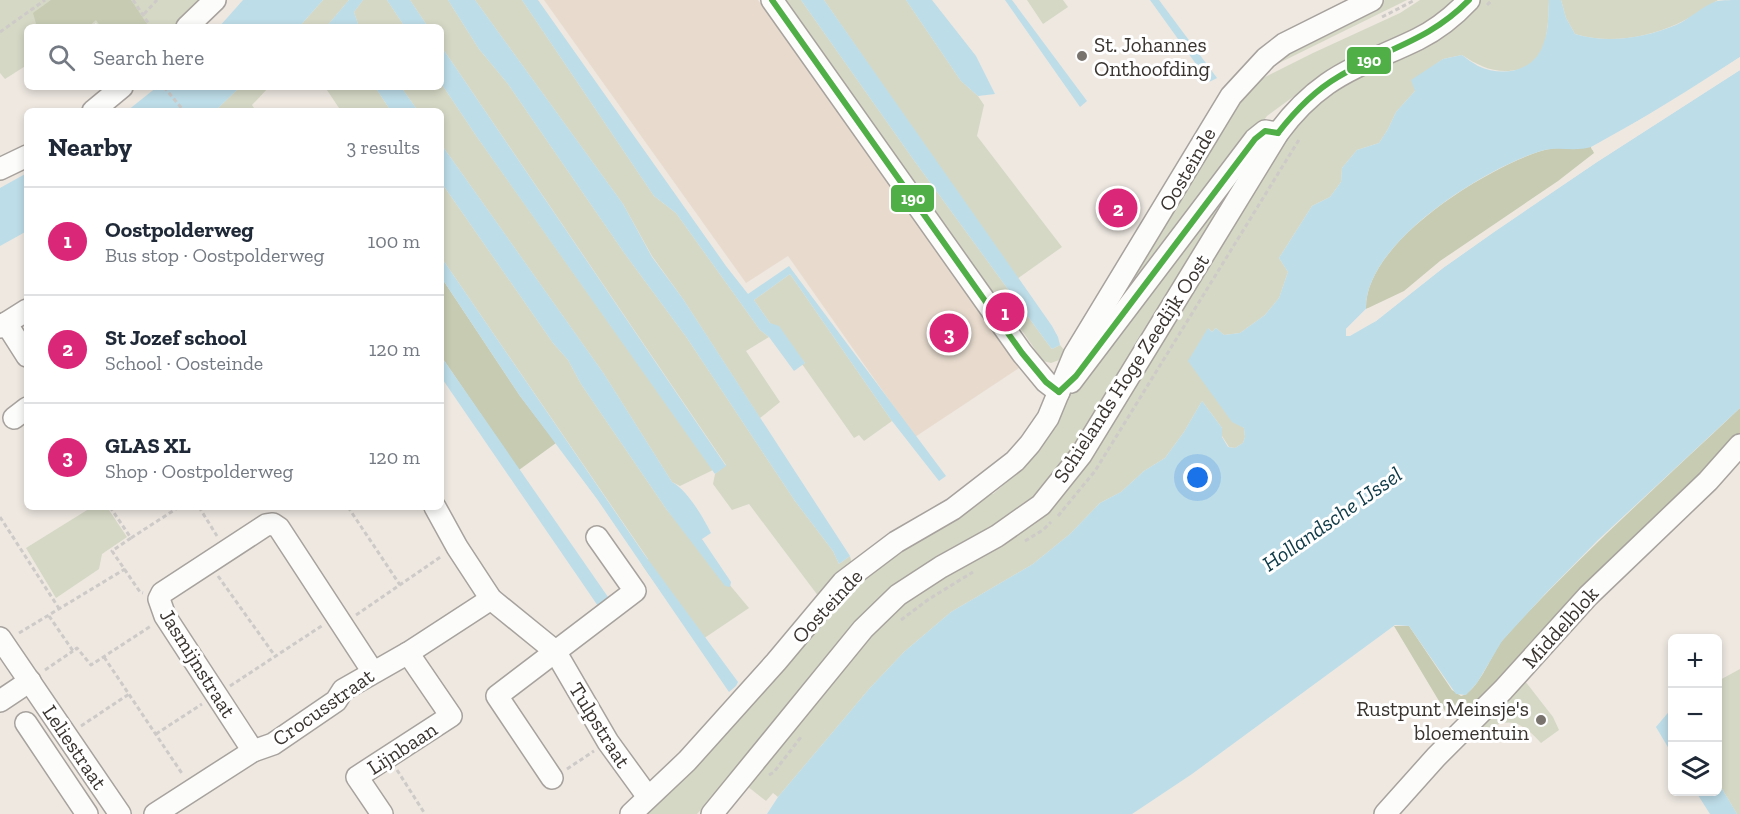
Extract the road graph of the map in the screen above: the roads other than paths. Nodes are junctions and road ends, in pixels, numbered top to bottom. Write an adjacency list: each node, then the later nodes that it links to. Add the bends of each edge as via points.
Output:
1 (214, 0): 5 (street)
2 (772, 0): 14 (street, via 1022,353)
3 (1372, 0): 14 (street, Oosteinde, via 1284,44 1231,96 1074,355)
4 (1469, 0): 8 (street, Schielands Hoge Zeedijk Oost, via 1420,38 1328,83 1292,114)
5 (190, 24)
6 (118, 90): 7 (street)
7 (97, 108)
8 (1278, 133): 14 (street, Oosteinde, via 1265,131 1255,139 1076,376); 34 (street, Schielands Hoge Zeedijk Oost, via 1080,455 1041,505 997,536 898,594 863,629)
9 (24, 158): 10 (street)
10 (0, 170)
11 (24, 312): 12 (street)
12 (3, 325): 13 (street)
13 (24, 352)
14 (1059, 392): 28 (street, Oosteinde, via 1048,418 1015,461 953,509 896,542 843,582 687,761)
15 (1740, 445): 35 (street, Middelblok, via 1588,596)
16 (437, 510): 18 (street, Tulpstraat)
17 (597, 537): 20 (street, via 635,591)
18 (491, 599): 20 (street, Tulpstraat); 21 (street, Crocusstraat)
19 (1, 640): 23 (street, Leliestraat)
20 (555, 651): 27 (street, via 497,696); 28 (street, Tulpstraat, via 608,742)
21 (408, 653): 22 (street, Crocusstraat); 32 (street, Lijnbaan, via 451,716 357,777)
22 (373, 672): 26 (street, Crocusstraat, via 273,744); 26 (street, Jasmijnstraat, via 279,528 266,525 208,562 162,593 162,608)
23 (30, 681): 24 (street); 30 (street, Leliestraat)
24 (0, 701)
25 (26, 723): 29 (street, Leliestraat)
26 (253, 751): 31 (street, Crocusstraat)
27 (552, 778)
28 (648, 797): 33 (street, Oosteinde)
29 (87, 814)
30 (120, 814)
31 (155, 814)
32 (382, 814)
33 (631, 814)
34 (712, 814)
35 (1385, 814)

